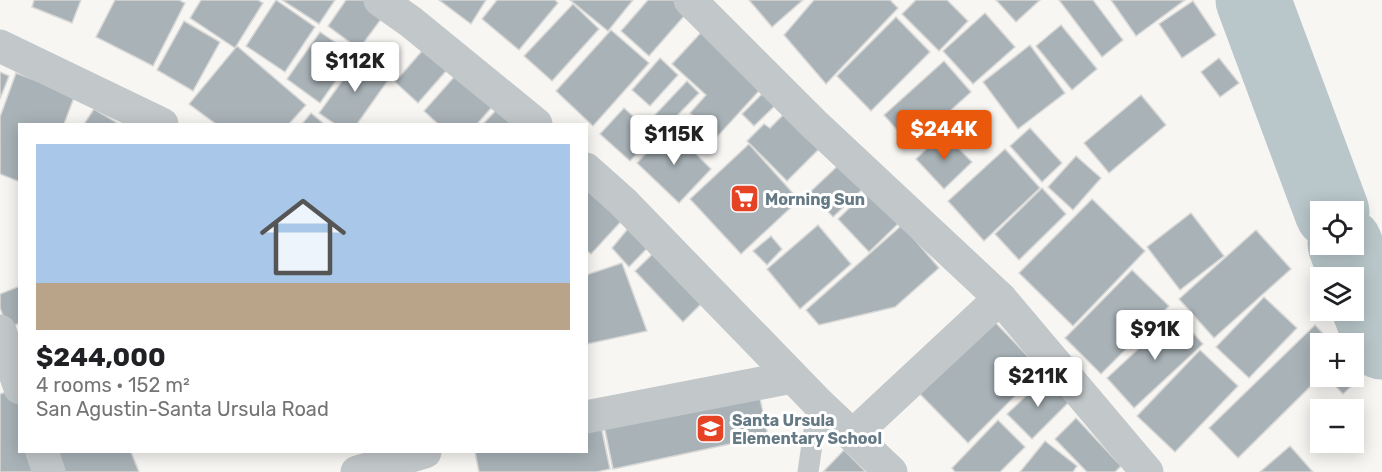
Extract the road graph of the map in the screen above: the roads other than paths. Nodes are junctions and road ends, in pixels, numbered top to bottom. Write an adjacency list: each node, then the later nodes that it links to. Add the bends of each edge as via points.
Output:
1 (380, 0): 5 (street)
2 (690, 0): 7 (street, via 813,123)
3 (0, 46): 4 (street)
4 (160, 123)
5 (535, 123)
6 (588, 171): 9 (street)
7 (1000, 298): 13 (street); 20 (street)
8 (0, 331): 10 (street)
9 (792, 377): 11 (street); 12 (street)
10 (18, 382)
11 (818, 403): 13 (street); 18 (lane)
12 (588, 417)
13 (853, 435): 19 (street)
14 (42, 453): 16 (street)
15 (422, 453): 17 (street)
16 (49, 472)
17 (357, 472)
18 (808, 472)
19 (891, 472)
20 (1147, 472)

